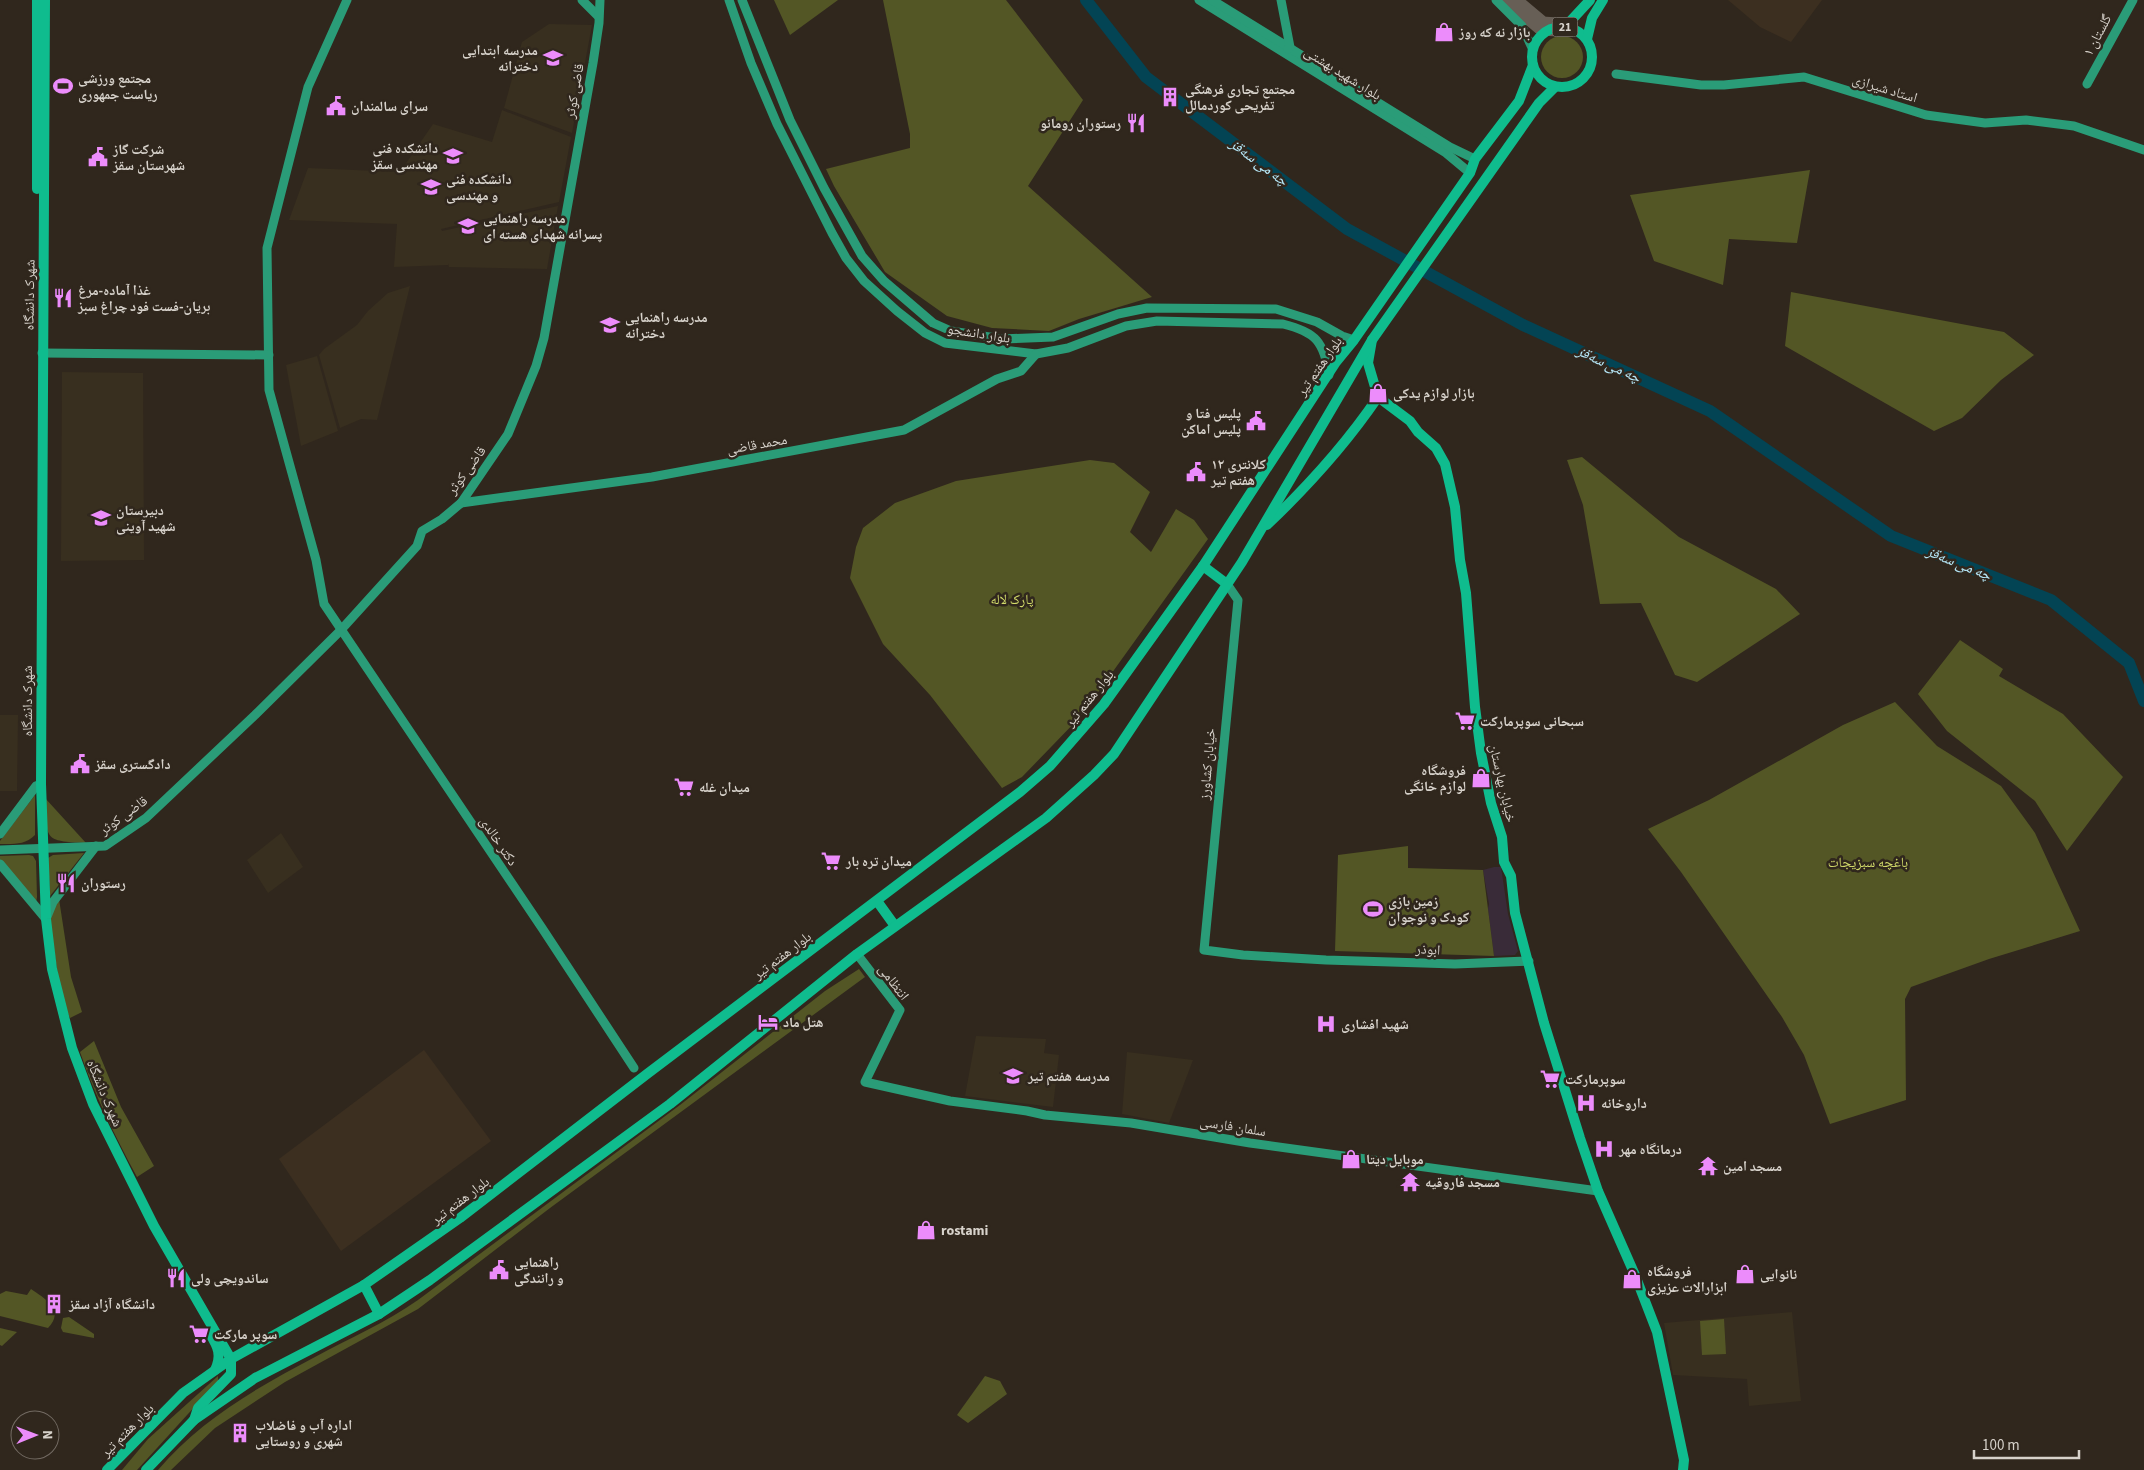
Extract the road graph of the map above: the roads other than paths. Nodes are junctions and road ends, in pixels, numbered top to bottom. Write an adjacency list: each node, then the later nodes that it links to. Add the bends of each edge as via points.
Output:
1 (37, 0): 45 (main road, via 35,452)
2 (45, 0): 35 (main road, شهرک دانشگاه)
3 (347, 0): 37 (main road, دکتر خالدی, via 308,87 267,248)
4 (582, 0): 15 (main road)
5 (600, 0): 15 (main road, قاضی کوثر)
6 (729, 0): 18 (main road, بلوار دانشجو)
7 (742, 0): 17 (main road, بلوار دانشجو)
8 (1199, 0): 20 (main road, بلوار شهید بهشتی)
9 (1212, 0): 20 (main road, بلوار شهید بهشتی)
10 (1281, 0): 20 (main road)
11 (1496, 0): 21 (main road, via 1522,26)
12 (1590, 0): 16 (main road)
13 (1603, 0): 19 (main road, via 1592,18)
14 (2133, 0): 24 (main road, گلستان ۱)
15 (598, 16): 40 (main road, قاضی کوثر, via 587,98 544,338 508,434)
16 (1565, 27): 19 (main road, 21); 21 (main road, 21, via 1542,35)
17 (755, 32): 18 (main road); 26 (main road, بلوار دانشجو)
18 (741, 35): 27 (main road, بلوار دانشجو)
19 (1587, 39): 25 (main road, 21, via 1593,59 1587,75 1571,86)
20 (1288, 50): 29 (main road, بلوار شهید بهشتی); 30 (main road, بلوار شهید بهشتی, via 1446,153)
21 (1533, 50): 22 (main road)
22 (1533, 65): 25 (main road, via 1539,77); 29 (main road, بلوار هفتم تیر, via 1519,101)
23 (1616, 74): 28 (main road, استاد شیرازی, via 1701,85 1804,77 1926,115 1985,124 2026,120 2074,126)
24 (2087, 84)
25 (1555, 86): 34 (main road)
26 (790, 120): 27 (main road); 31 (main road, بلوار دانشجو, via 836,213 862,256 884,281 933,323 965,334 1002,339 1041,339 1133,310)
27 (777, 124): 36 (main road, بلوار دانشجو, via 832,234 846,258 875,292 925,333 945,343)
28 (2144, 150)
29 (1475, 159): 30 (main road, بلوار هفتم تیر)
30 (1470, 173): 33 (main road, بلوار هفتم تیر)
31 (1173, 309): 32 (main road); 33 (main road, بلوار دانشجو, via 1276,310 1318,322)
32 (1172, 322): 36 (main road, بلوار دانشجو, via 1126,326 1068,348); 38 (main road, بلوار دانشجو, via 1268,322 1296,327 1317,339 1326,355)
33 (1354, 340): 38 (main road, بلوار هفتم تیر)
34 (1372, 340): 39 (main road, via 1368,363); 41 (main road)
35 (42, 353): 37 (main road); 45 (main road, شهرک دانشگاه)
36 (1036, 354): 40 (main road, محمد قاضی, via 1021,371 997,380 904,430 652,477)
37 (269, 355): 44 (main road, دکتر خالدی, via 269,390 316,560 324,604)
38 (1329, 375): 42 (main road, بلوار هفتم تیر)
39 (1378, 397): 41 (main road, via 1335,455); 56 (main road, خیابان بهارستان, via 1410,421 1436,448 1445,464 1456,507 1481,753 1502,838 1504,862 1512,876 1515,914)
40 (461, 503): 44 (main road, قاضی کوثر, via 422,531 417,546)
41 (1258, 533): 43 (main road)
42 (1203, 566): 43 (main road); 51 (main road, بلوار هفتم تیر, via 1104,704 1050,766)
43 (1227, 584): 53 (main road, via 1118,748 1094,775 1022,837); 54 (main road, خیابان کشاورز, via 1238,600)
44 (340, 631): 47 (main road, قاضی کوثر, via 146,818 105,846); 57 (main road, دکتر خالدی)
45 (38, 785): 46 (main road); 48 (main road, شهرک دانشگاه)
46 (0, 834)
47 (96, 846): 48 (main road, قاضی کوثر); 52 (main road)
48 (40, 849): 49 (main road, قاضی کوثر); 52 (main road, شهرک دانشگاه)
49 (0, 850)
50 (0, 864): 52 (main road)
51 (877, 901): 53 (main road); 60 (main road, بلوار هفتم تیر, via 460,1218)
52 (44, 916): 62 (main road, شهرک دانشگاه, via 54,978 72,1048 93,1104 154,1226); 63 (main road, via 46,968 69,1055 88,1108 161,1249 220,1352)
53 (895, 926): 55 (main road)
54 (1204, 950): 56 (main road, ابوذر, via 1326,960 1455,964)
55 (857, 954): 58 (main road, انتظامی, via 900,1010); 61 (main road, via 670,1104)
56 (1529, 961): 59 (main road, خیابان بهارستان, via 1544,1023)
57 (634, 1068)
58 (865, 1082): 59 (main road, سلمان فارسی, via 950,1101 1131,1123 1250,1143)
59 (1598, 1191): 67 (main road, خیابان بهارستان, via 1657,1332 1684,1460)
60 (364, 1285): 61 (main road); 62 (main road, بلوار هفتم تیر)
61 (380, 1314): 64 (main road, via 255,1378)
62 (231, 1359): 63 (main road, بلوار هفتم تیر); 64 (main road, via 231,1374 198,1408)
63 (215, 1370): 65 (main road, بلوار هفتم تیر, via 183,1392)
64 (194, 1420): 66 (main road)
65 (107, 1470)
66 (146, 1470)
67 (1683, 1470)

